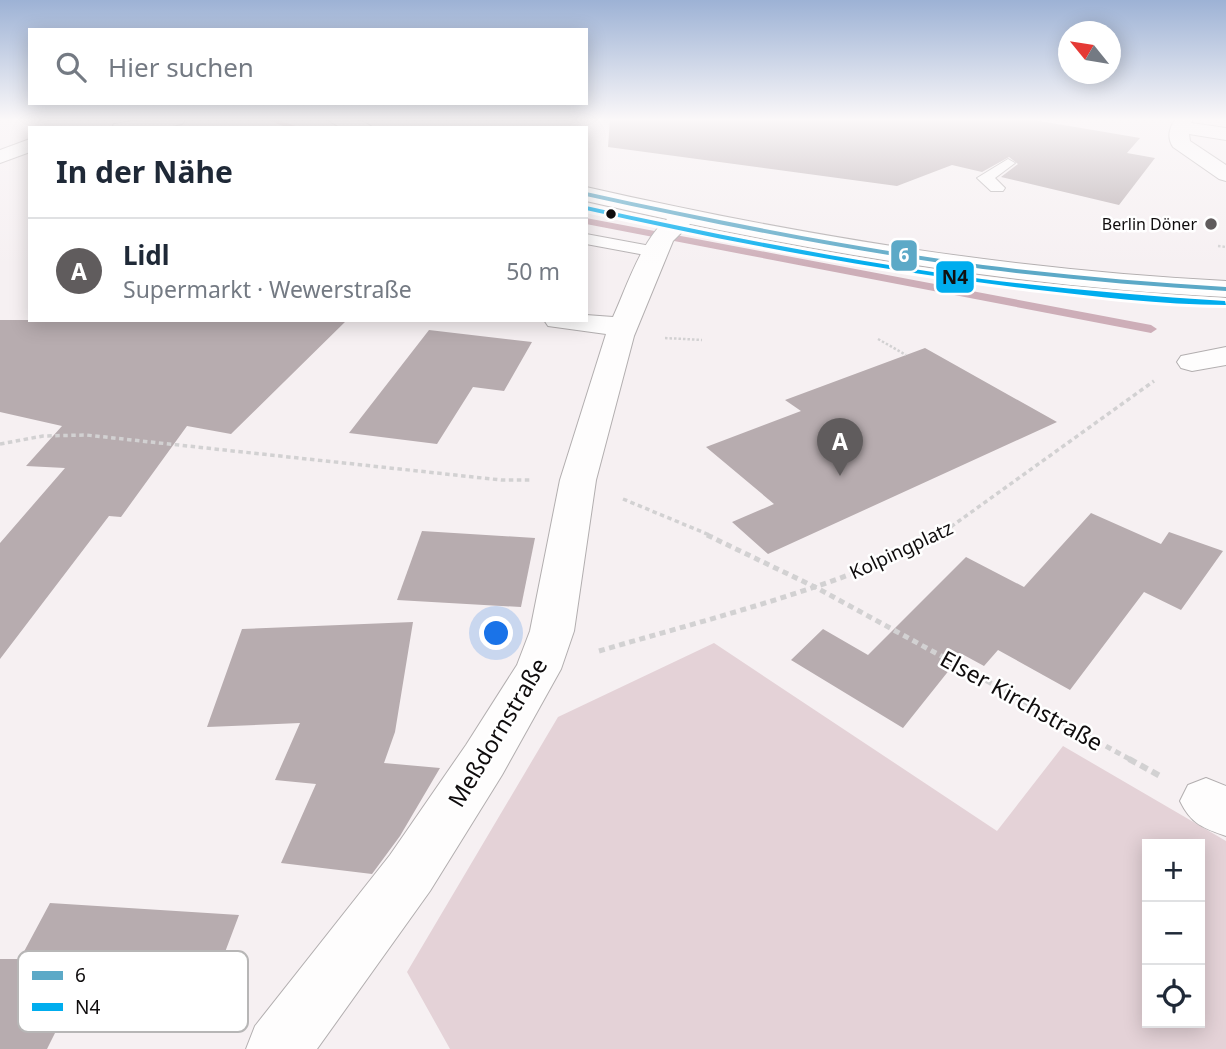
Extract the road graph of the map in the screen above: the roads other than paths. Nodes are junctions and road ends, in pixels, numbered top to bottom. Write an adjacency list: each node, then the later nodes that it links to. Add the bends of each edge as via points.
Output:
1 (999, 169): 2 (lane, via 985,178)
2 (997, 188)
3 (588, 195): 4 (street)
4 (668, 235): 5 (lane); 6 (street); 8 (street, Meßdornstraße)
5 (590, 238)
6 (1225, 290)
7 (577, 322): 8 (street)
8 (623, 327): 11 (street, Meßdornstraße, via 578,480 552,631 538,669 410,873)
9 (1226, 356): 10 (street)
10 (1192, 362)
11 (278, 1049)

